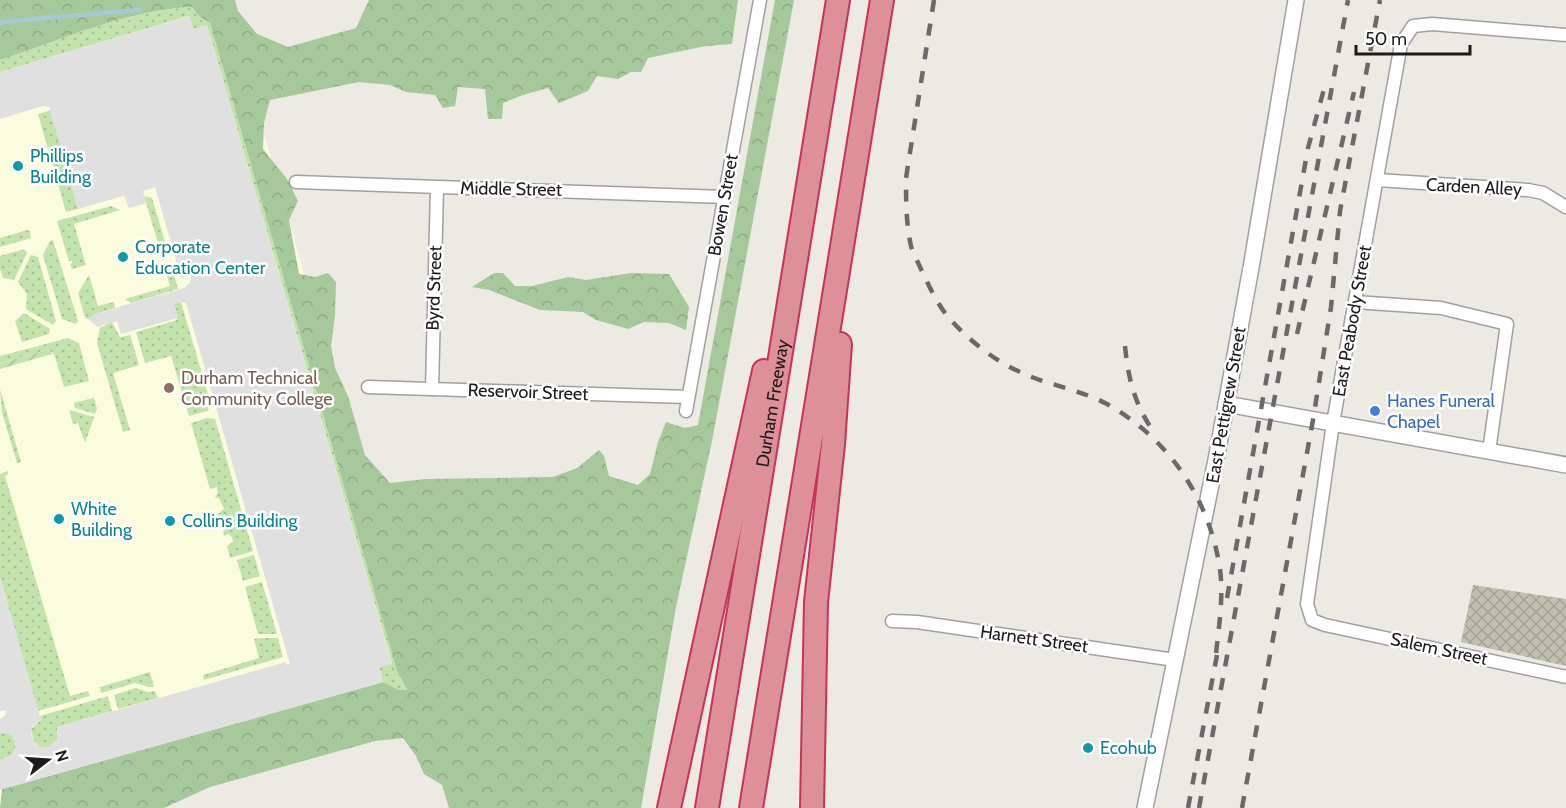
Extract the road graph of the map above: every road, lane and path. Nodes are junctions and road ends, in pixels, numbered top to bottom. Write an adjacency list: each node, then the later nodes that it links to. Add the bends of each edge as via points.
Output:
1 (760, 0): 11 (street, Bowen Street)
2 (838, 0): 6 (highway, Durham Freeway)
3 (882, 0): 10 (highway)
4 (1296, 0): 17 (street, East Pettigrew Street)
5 (1566, 35): 7 (street, East Peabody Street, via 1432,24 1413,26 1401,44)
6 (814, 144): 26 (highway); 27 (highway, Durham Freeway)
7 (1378, 180): 12 (street, Carden Alley, via 1528,190 1543,193); 13 (street, East Peabody Street)
8 (297, 182): 9 (street, Middle Street)
9 (437, 188): 11 (street, Middle Street); 15 (street, Byrd Street)
10 (851, 195): 28 (highway); 29 (highway, via 833,444 816,602)
11 (725, 197): 16 (street, Bowen Street)
12 (1566, 207)
13 (1355, 302): 19 (street, East Peabody Street); 20 (street, via 1442,308 1507,324)
14 (368, 387): 15 (street, Reservoir Street)
15 (432, 389): 16 (street, Reservoir Street)
16 (688, 397): 18 (street, Bowen Street)
17 (1226, 404): 19 (street); 24 (street, East Pettigrew Street)
18 (686, 411)
19 (1333, 423): 20 (street); 22 (street, East Peabody Street, via 1308,590)
20 (1489, 451): 21 (street)
21 (1566, 465)
22 (1312, 620): 25 (street, Salem Street)
23 (892, 621): 24 (street, Harnett Street)
24 (1175, 660): 30 (street, East Pettigrew Street)
25 (1566, 677)
26 (669, 808)
27 (707, 808)
28 (751, 808)
29 (812, 808)
30 (1145, 808)

